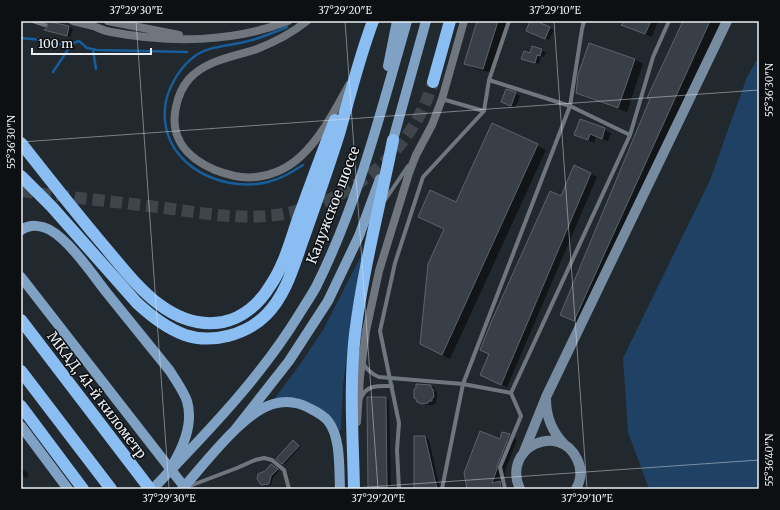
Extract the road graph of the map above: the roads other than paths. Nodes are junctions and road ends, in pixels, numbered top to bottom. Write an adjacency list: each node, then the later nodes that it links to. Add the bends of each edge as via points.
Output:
1 (33, 21): 17 (lane)
2 (73, 21): 18 (street)
3 (108, 21): 16 (street); 18 (street)
4 (307, 21): 23 (street, via 269,44 211,63 194,73 182,89 175,114 177,135 186,151 202,164 234,176 257,177 279,171 299,158 312,145)
5 (373, 21): 20 (highway)
6 (397, 21): 27 (main road)
7 (407, 21): 27 (main road, Калужское шоссе)
8 (426, 21): 29 (main road)
9 (450, 21): 22 (highway)
10 (464, 21): 24 (street)
11 (509, 21): 21 (lane)
12 (584, 21): 25 (lane)
13 (668, 21): 28 (lane, via 653,57)
14 (727, 21): 44 (street)
15 (285, 22): 19 (street, via 243,35)
16 (127, 23): 19 (street)
17 (45, 25)
18 (95, 26): 19 (street, via 109,32 135,36)
19 (196, 38)
20 (359, 61): 23 (highway); 32 (highway, via 324,179 289,279 276,304 266,316 239,333 221,338 186,335 153,317 137,303)
21 (488, 80): 25 (lane); 26 (lane)
22 (433, 82)
23 (349, 84): 30 (highway, via 278,273 252,308 241,316 214,324 200,324 185,319 146,294)
24 (442, 99): 26 (lane); 31 (street)
25 (570, 106): 28 (lane); 41 (lane)
26 (484, 111): 40 (lane, via 422,177 395,263 380,331)
27 (375, 133): 52 (main road, Калужское шоссе, via 341,231 312,294 278,348 241,395)
28 (630, 135): 43 (lane)
29 (393, 140): 33 (highway); 35 (main road)
30 (21, 143)
31 (416, 155): 33 (lane); 38 (street, via 380,271 366,331)
32 (21, 176)
33 (379, 208): 35 (lane); 50 (highway, via 355,334 352,368)
34 (21, 230): 52 (main road, via 25,227 42,226 59,236 77,255 180,386 189,411 189,426)
35 (359, 236): 48 (main road, via 328,301 309,331)
36 (21, 277): 58 (main road)
37 (21, 320): 57 (highway, МКАД, 41-й километр)
38 (362, 362): 40 (lane, via 373,375); 45 (street)
39 (21, 371): 56 (highway)
40 (391, 378): 41 (lane); 42 (lane)
41 (463, 384): 43 (lane); 63 (lane)
42 (392, 386): 45 (lane, via 370,388 364,391); 62 (lane, via 399,423)
43 (511, 393): 64 (lane, via 521,416 500,467)
44 (546, 396): 49 (street, via 550,423 554,432); 51 (street)
45 (359, 402): 50 (street)
46 (21, 406): 54 (highway)
47 (21, 426): 55 (main road)
48 (234, 431): 58 (main road); 60 (main road, via 263,408 273,404 294,402 318,412 334,431)
49 (568, 447): 51 (street, via 544,441 532,445); 53 (street, via 579,463)
50 (354, 448): 61 (highway)
51 (522, 454): 65 (street, via 516,471)
52 (169, 472): 57 (main road, Калужское шоссе)
53 (581, 475): 66 (street); 67 (street)
54 (82, 487)
55 (68, 489)
56 (111, 489)
57 (151, 489)
58 (184, 489): 59 (lane, via 264,458 272,460 284,470)
59 (289, 489)
60 (340, 489)
61 (354, 489)
62 (399, 489)
63 (442, 489)
64 (505, 489)
65 (520, 489)
66 (576, 489)
67 (585, 489)

